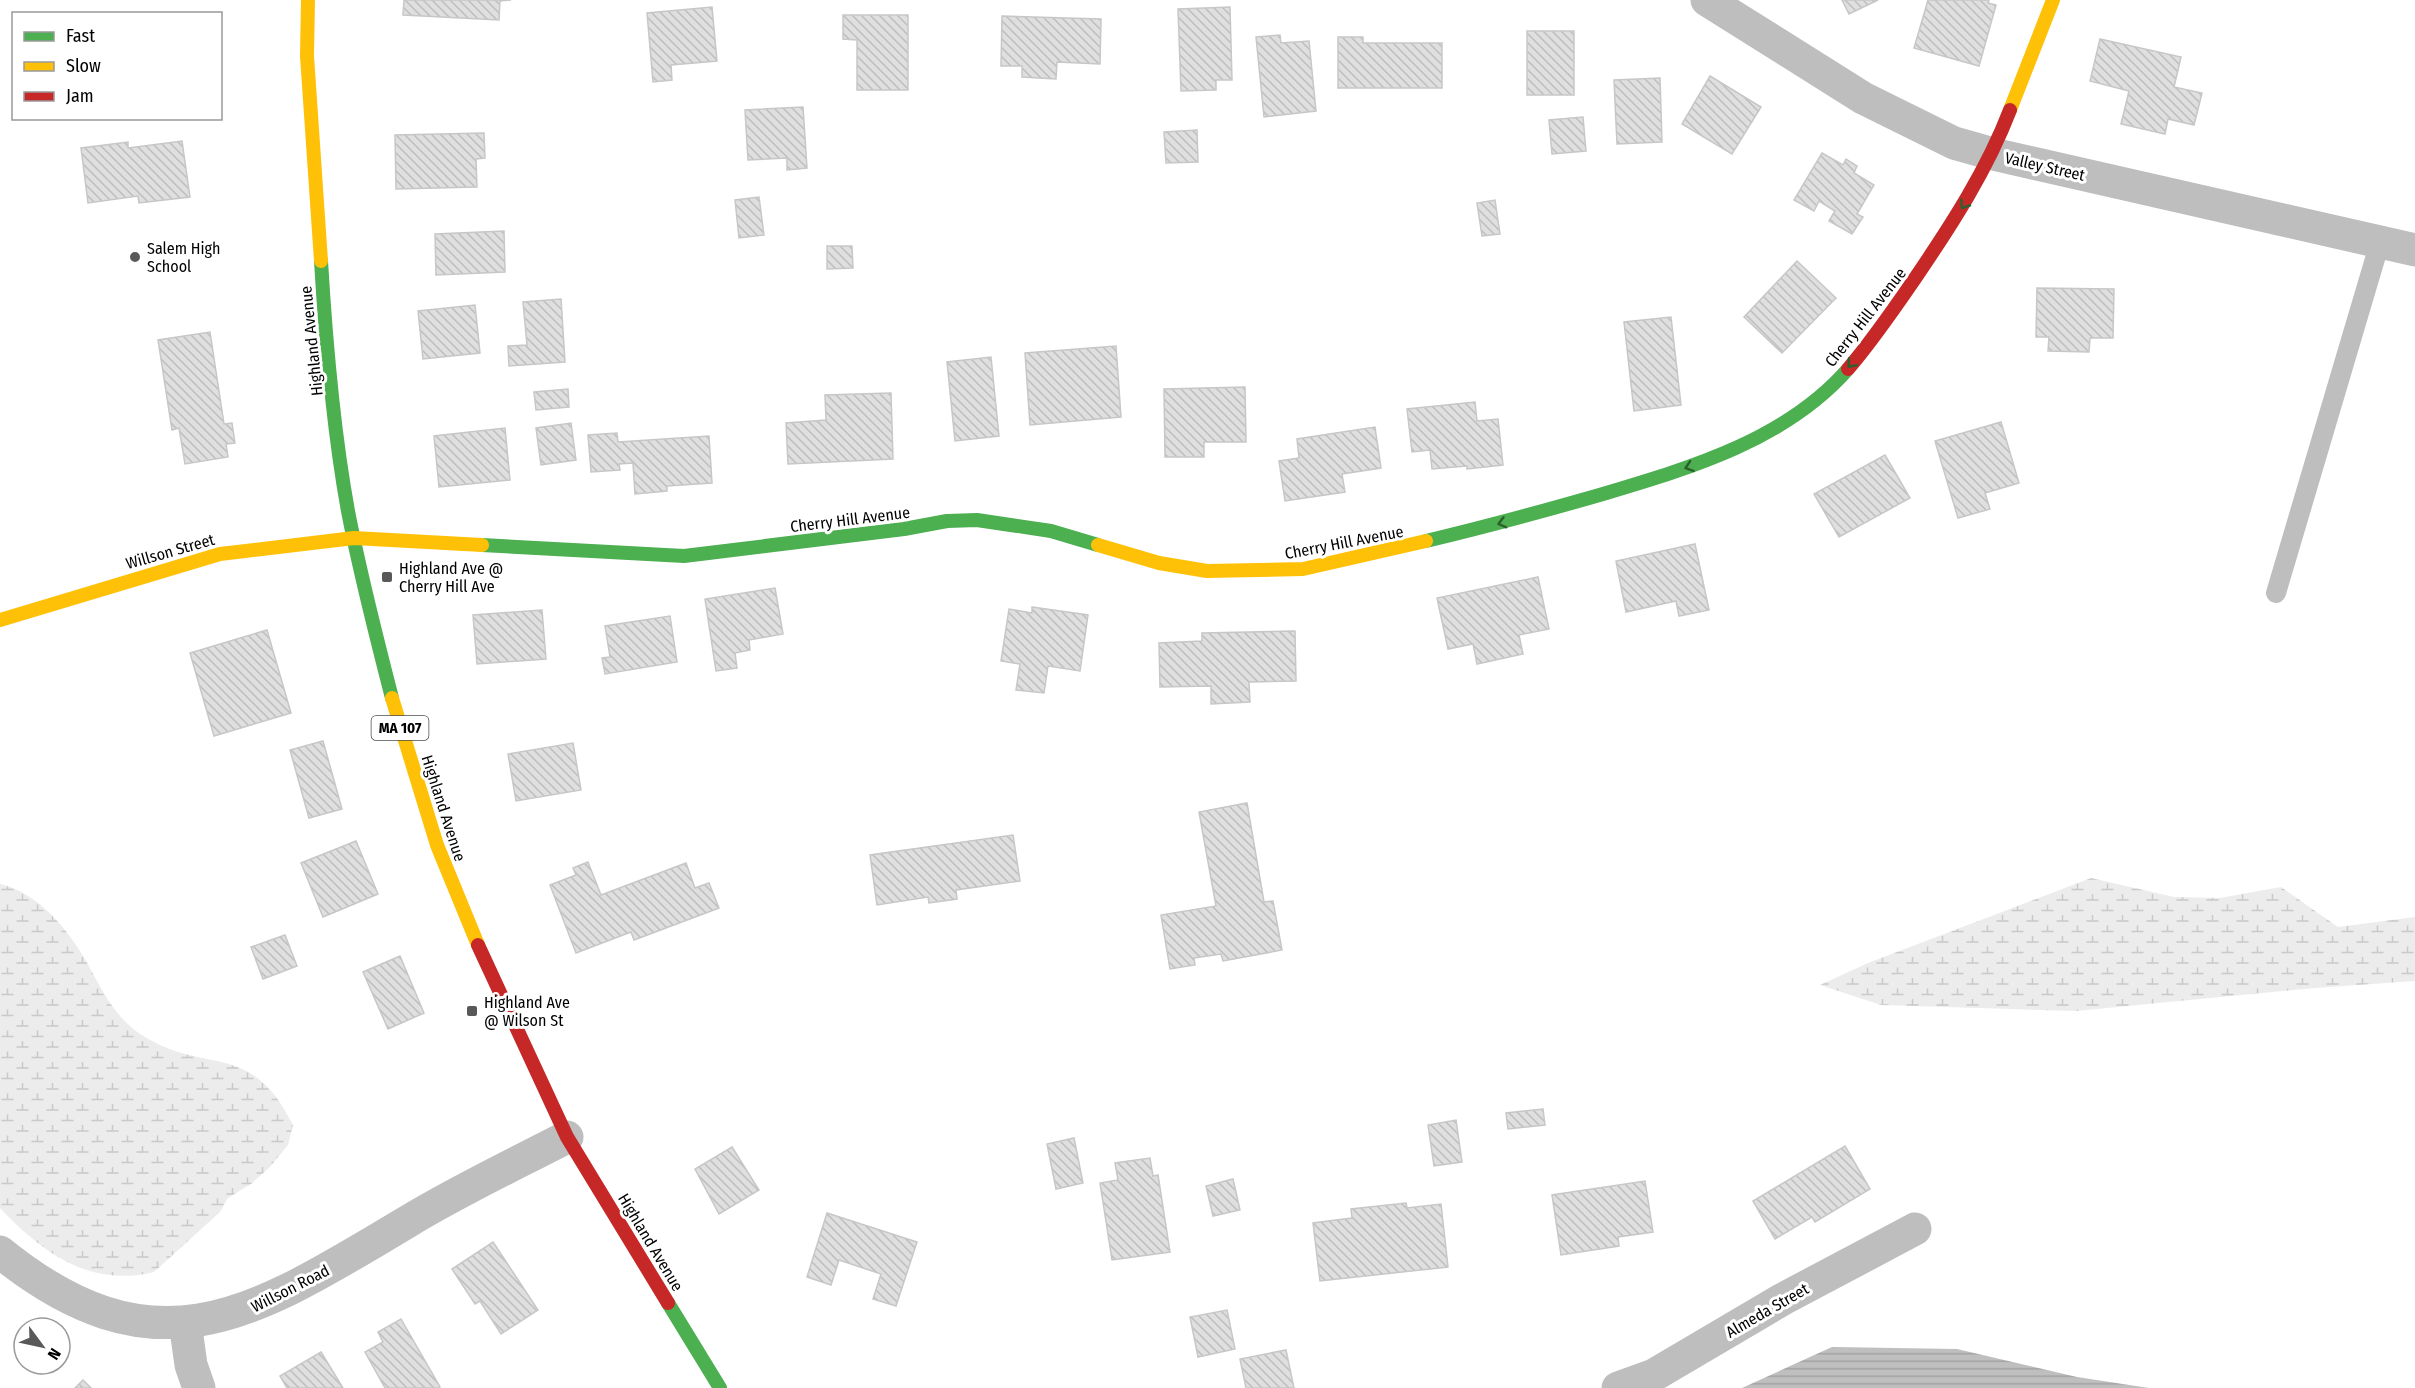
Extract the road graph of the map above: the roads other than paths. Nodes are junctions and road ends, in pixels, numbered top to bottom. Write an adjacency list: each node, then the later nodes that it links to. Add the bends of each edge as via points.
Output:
1 (308, 0): 7 (street, Highland Avenue / MA 107, via 307,56 327,353)
2 (1707, 0): 4 (street, Valley Street, via 1863,98 1954,143)
3 (2053, 0): 4 (street, Cherry Hill Avenue)
4 (1993, 154): 5 (street, Valley Street); 7 (street, Cherry Hill Avenue, one-way to 7, via 1940,243 1871,342 1833,386 1788,420 1725,454 1653,479 1392,550 1303,569 1207,571 1159,563 1052,531 977,520 684,556)
5 (2380, 242): 6 (street, Valley Street); 8 (lane)
6 (2415, 250)
7 (354, 538): 9 (street, Willson Street, via 220,554); 10 (street, Highland Avenue / MA 107, via 372,623 437,845 478,946)
8 (2276, 593)
9 (0, 620)
10 (567, 1137): 13 (street, Willson Road, via 422,1213 290,1291 244,1311); 15 (street, Highland Avenue / MA 107)
11 (1915, 1229): 16 (street, Almeda Street, via 1783,1299 1654,1375)
12 (0, 1252): 13 (street, Willson Road, via 59,1293 100,1312 143,1323)
13 (184, 1322): 14 (street)
14 (199, 1388)
15 (720, 1388)
16 (1618, 1388)

